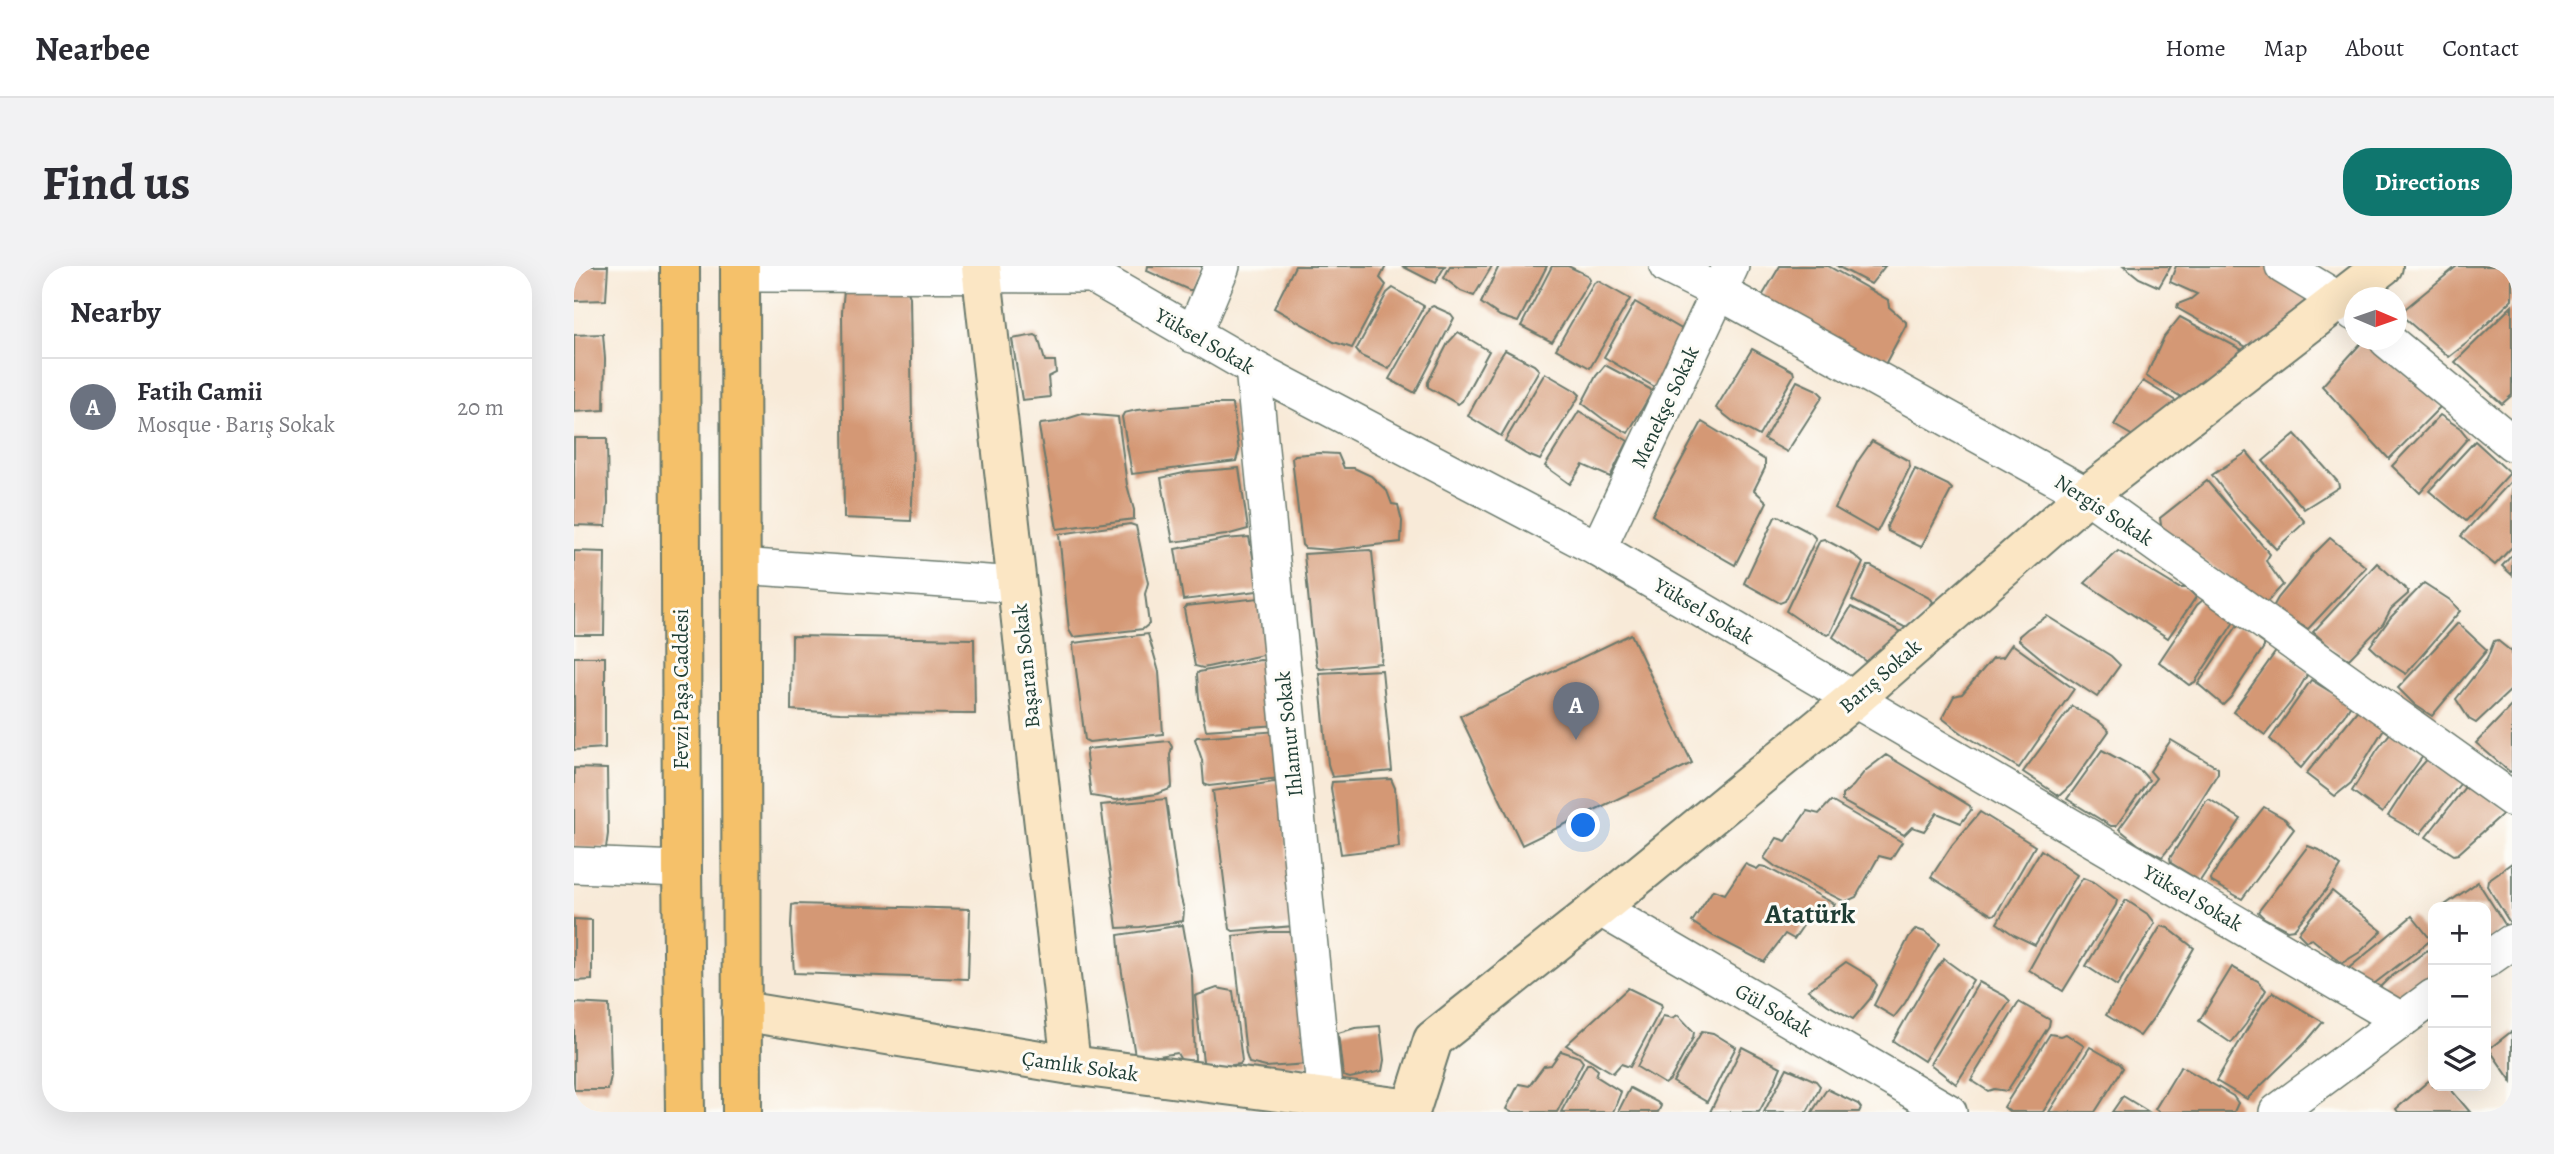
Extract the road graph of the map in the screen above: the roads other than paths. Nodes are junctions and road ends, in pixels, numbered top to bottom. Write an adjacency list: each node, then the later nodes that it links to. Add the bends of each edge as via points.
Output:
1 (680, 266): 23 (main road, Fevzi Paşa Caddesi)
2 (1222, 266): 12 (street)
3 (1667, 266): 8 (street, Nergis Sokak)
4 (2283, 266): 10 (street)
5 (2383, 266): 9 (street, Barış Sokak)
6 (982, 269): 7 (street, Yüksel Sokak); 12 (street, Yüksel Sokak, via 1092,275); 19 (street, Başaran Sokak)
7 (740, 270): 18 (main road)
8 (1725, 279): 16 (street, Nergis Sokak); 17 (street, Menekşe Sokak)
9 (2364, 287)
10 (2344, 304)
11 (2344, 308): 16 (street, Barış Sokak)
12 (1193, 335): 14 (street, Yüksel Sokak)
13 (2399, 350): 15 (street)
14 (1253, 368): 17 (street, Yüksel Sokak); 31 (street, Ihlamur Sokak)
15 (2512, 443)
16 (2087, 495): 20 (street, Barış Sokak); 21 (street, Nergis Sokak)
17 (1598, 549): 20 (street, Yüksel Sokak)
18 (740, 566): 19 (street); 28 (main road)
19 (1017, 585): 30 (street, Başaran Sokak)
20 (1854, 699): 24 (street, Barış Sokak); 29 (street, Yüksel Sokak)
21 (2512, 799)
22 (574, 865): 23 (street)
23 (682, 869): 33 (main road, Fevzi Paşa Caddesi)
24 (1599, 908): 32 (street, Barış Sokak, via 1433,1041); 35 (street, Gül Sokak)
25 (2512, 942): 26 (street)
26 (2491, 957)
27 (2428, 1001): 29 (street)
28 (741, 1011): 30 (street, Çamlık Sokak); 34 (main road)
29 (2401, 1020): 36 (street)
30 (1071, 1065): 31 (street, Çamlık Sokak)
31 (1325, 1099): 32 (street, Çamlık Sokak)
32 (1414, 1111)
33 (685, 1112)
34 (742, 1112)
35 (1949, 1112)
36 (2277, 1112)

